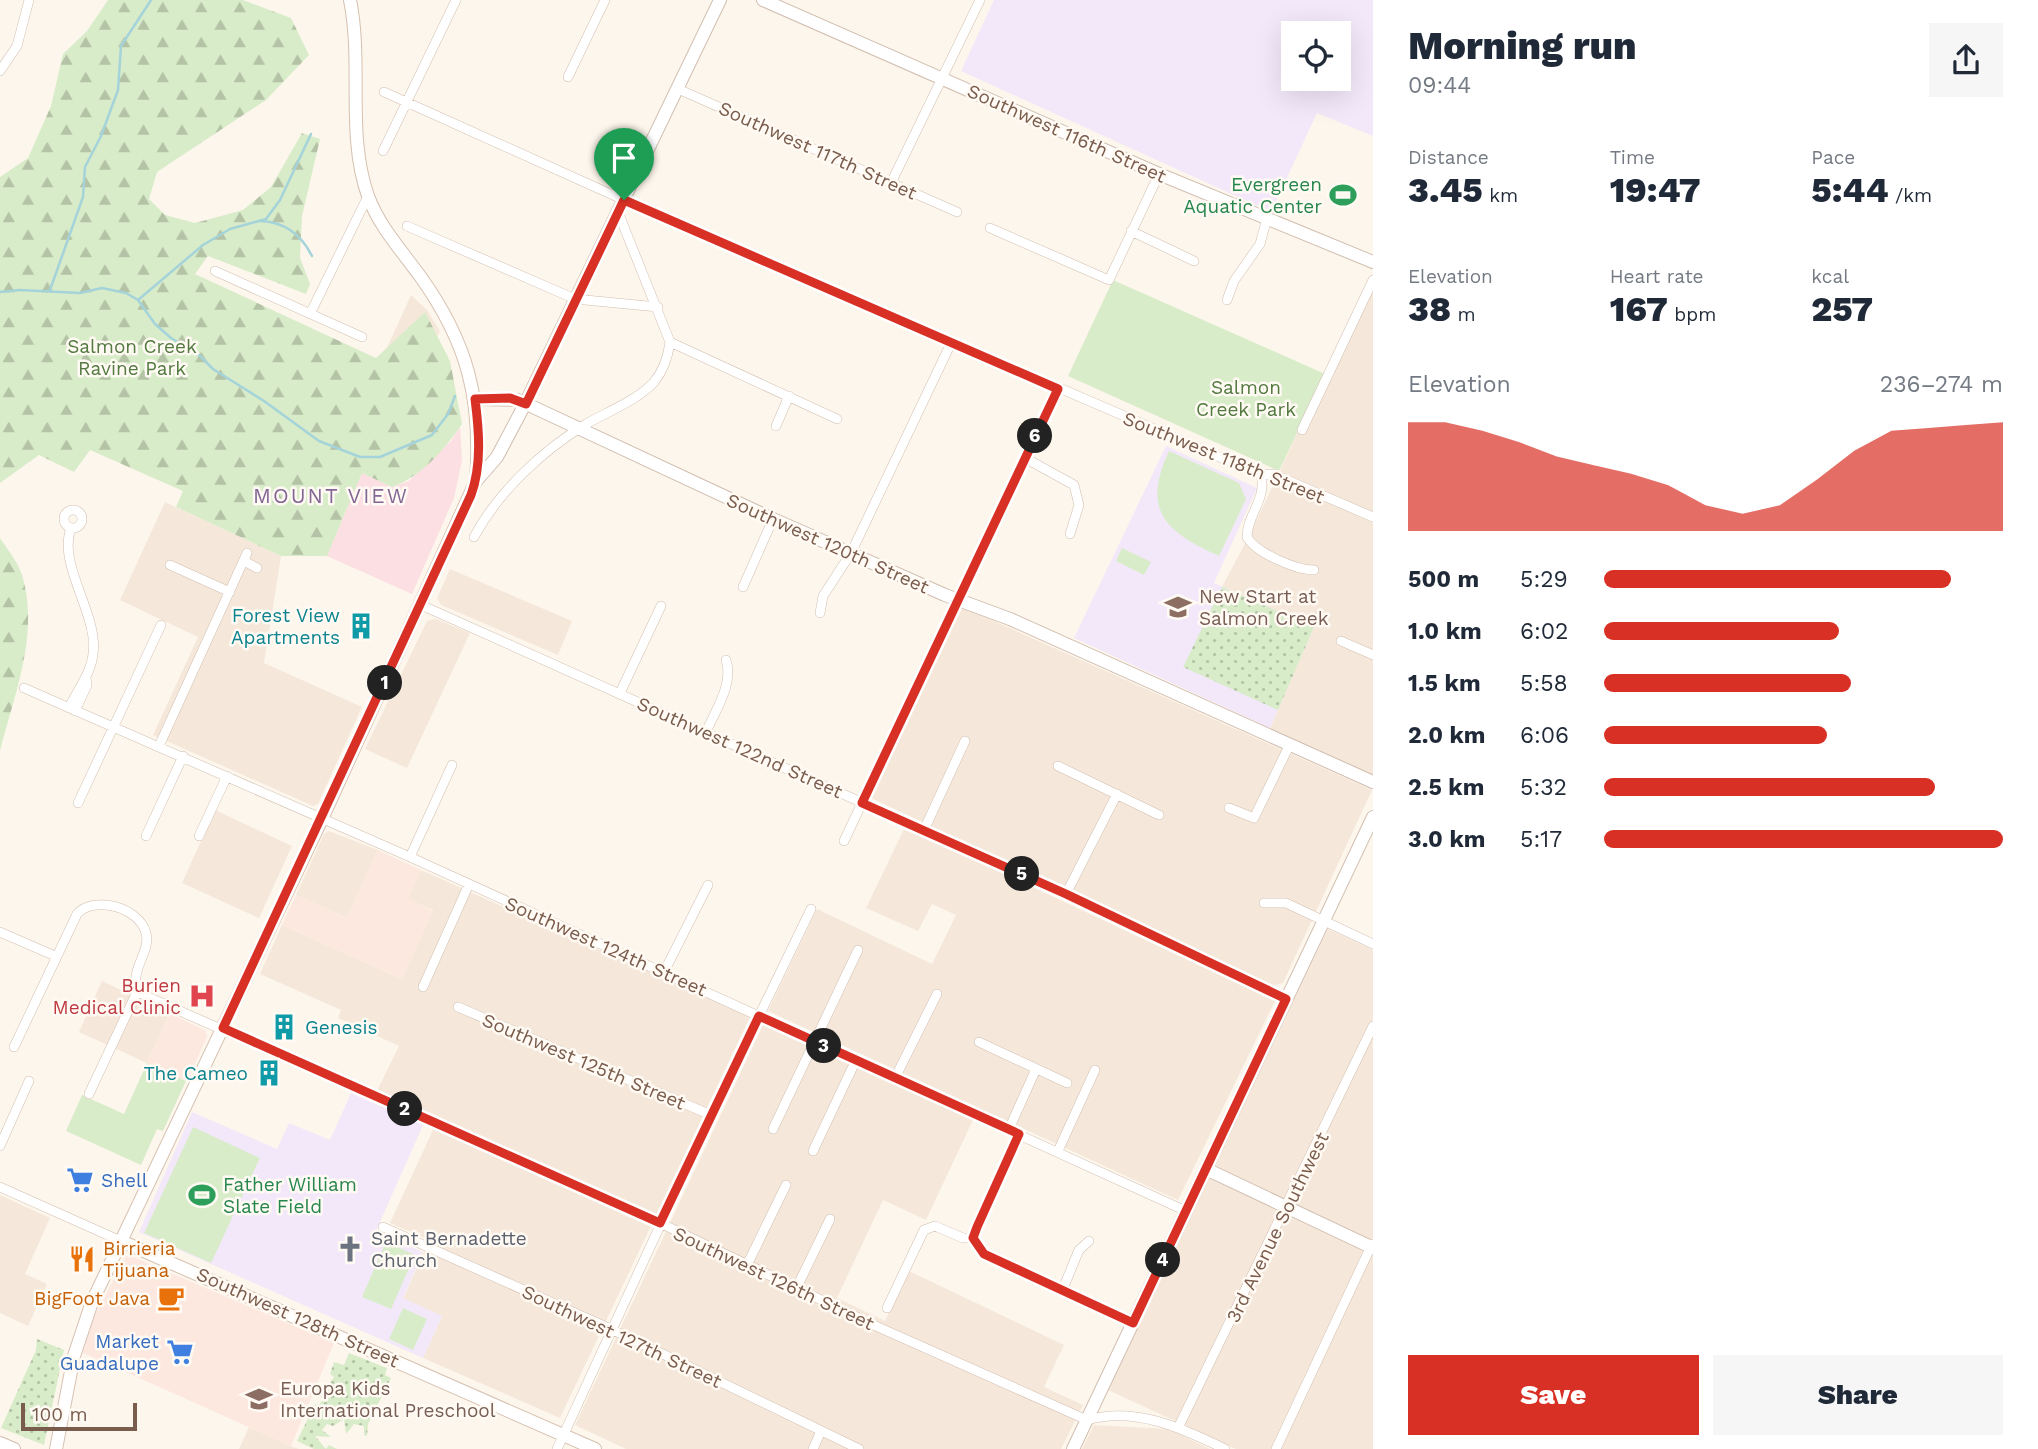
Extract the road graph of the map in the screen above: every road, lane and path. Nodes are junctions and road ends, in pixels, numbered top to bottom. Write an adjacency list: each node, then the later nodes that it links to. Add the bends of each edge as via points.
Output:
1 (29, 0): 8 (street, via 17,46)
2 (350, 0): 17 (street, via 357,144)
3 (456, 0): 13 (street)
4 (605, 0): 9 (street)
5 (720, 0): 11 (street)
6 (764, 0): 10 (street, Southwest 116th Street)
7 (980, 0): 10 (street)
8 (0, 71)
9 (568, 77)
10 (943, 78): 15 (street, Southwest 116th Street); 16 (street)
11 (678, 89): 16 (street, Southwest 117th Street); 18 (street)
12 (384, 92): 13 (street, Southwest 118th Street)
13 (407, 101): 14 (street); 18 (street, Southwest 118th Street)
14 (383, 151)
15 (1159, 174): 20 (street, Southwest 116th Street); 23 (street)
16 (891, 183): 19 (street, Southwest 117th Street)
17 (368, 196): 31 (street); 37 (street, via 394,243 451,322)
18 (621, 206): 28 (street); 30 (street); 33 (street, Southwest 118th Street)
19 (957, 212)
20 (1267, 218): 25 (street, Southwest 116th Street); 29 (street, via 1260,244)
21 (407, 226): 28 (street)
22 (990, 228): 23 (street, via 1109,280)
23 (1131, 232): 24 (street)
24 (1194, 261)
25 (1373, 262)
26 (215, 271): 31 (street)
27 (1373, 280): 42 (street)
28 (575, 299): 30 (street); 38 (street)
29 (1227, 299)
30 (658, 307): 34 (street)
31 (310, 314): 32 (street)
32 (362, 337)
33 (952, 341): 35 (street, Southwest 118th Street); 51 (street)
34 (670, 342): 36 (street); 41 (street, via 665,364 649,387)
35 (1058, 389): 43 (street); 44 (street, Southwest 118th Street)
36 (789, 396): 39 (street); 40 (street)
37 (475, 399): 38 (street, Southwest 120th Street, via 510,398); 45 (street)
38 (526, 404): 41 (street, Southwest 120th Street); 45 (street, via 497,457)
39 (836, 419)
40 (776, 426)
41 (579, 429): 47 (street, Southwest 120th Street); 50 (street, via 520,478)
42 (1302, 430)
43 (1025, 458): 49 (street, via 1074,485 1079,505); 57 (street)
44 (1261, 475): 46 (street, Southwest 118th Street, via 1273,474); 54 (street, via 1264,490 1247,528 1251,544)
45 (476, 481): 58 (street)
46 (1373, 517)
47 (773, 519): 51 (street, Southwest 120th Street); 55 (street)
48 (71, 528): 67 (street, via 70,553 94,654 87,685)
49 (1070, 534)
50 (474, 537)
51 (851, 553): 57 (street, Southwest 120th Street); 60 (street, via 823,596)
52 (170, 565): 56 (street)
53 (257, 568): 56 (street, via 245,557)
54 (1314, 570)
55 (743, 587)
56 (230, 592): 71 (street)
57 (957, 599): 72 (street, Southwest 120th Street, via 1010,618); 80 (street)
58 (421, 606): 66 (street, Southwest 122nd Street); 84 (street)
59 (661, 606): 66 (street)
60 (820, 613)
61 (162, 625): 68 (street)
62 (1340, 640): 63 (street)
63 (1373, 655)
64 (726, 660): 69 (street, via 725,689)
65 (24, 688): 67 (street, Southwest 124th Street)
66 (620, 693): 69 (street, Southwest 122nd Street)
67 (72, 710): 68 (street, Southwest 124th Street)
68 (113, 728): 71 (street, Southwest 124th Street); 79 (street)
69 (706, 732): 80 (street, Southwest 122nd Street)
70 (965, 741): 85 (street)
71 (159, 746): 73 (street, Southwest 124th Street)
72 (1289, 746): 77 (street, Southwest 120th Street); 81 (street, via 1254,818)
73 (183, 756): 76 (street, Southwest 124th Street); 86 (street)
74 (452, 765): 89 (street)
75 (1058, 766): 78 (street)
76 (227, 776): 84 (street, Southwest 124th Street); 87 (street)
77 (1373, 782)
78 (1117, 794): 82 (street); 92 (street)
79 (78, 803)
80 (862, 803): 85 (street, Southwest 122nd Street); 88 (street)
81 (1229, 808)
82 (1159, 815)
83 (1373, 817): 95 (street)
84 (322, 819): 89 (street, Southwest 124th Street); 108 (street)
85 (924, 830): 92 (street, Southwest 122nd Street)
86 (146, 836)
87 (200, 836)
88 (844, 841)
89 (410, 857): 90 (street, Southwest 124th Street)
90 (470, 884): 100 (street, Southwest 124th Street); 101 (street)
91 (708, 885): 100 (street)
92 (1066, 894): 104 (street, Southwest 122nd Street)
93 (1264, 903): 95 (street, via 1286,903)
94 (811, 909): 106 (street)
95 (1324, 921): 97 (street); 104 (street)
96 (0, 932): 99 (street)
97 (1373, 944)
98 (858, 950): 109 (street)
99 (55, 956): 102 (street, via 82,909 90,904 116,908 134,918 146,933 135,974); 111 (street)
100 (664, 972): 106 (street, Southwest 124th Street)
101 (423, 987)
102 (137, 992): 108 (street, Southwest 126th Street); 118 (street)
103 (937, 994): 115 (street)
104 (1286, 999): 126 (street)
105 (458, 1007): 119 (street, Southwest 125th Street)
106 (759, 1016): 109 (street, Southwest 124th Street); 119 (street)
107 (1373, 1026): 129 (street, 3rd Avenue Southwest)
108 (223, 1028): 132 (street, Southwest 126th Street); 135 (street)
109 (814, 1041): 112 (street, Southwest 124th Street); 120 (street)
110 (979, 1042): 113 (street)
111 (14, 1047)
112 (856, 1060): 115 (street, Southwest 124th Street); 124 (street)
113 (1037, 1069): 117 (street); 121 (street)
114 (1095, 1070): 125 (street)
115 (895, 1078): 121 (street, Southwest 124th Street)
116 (29, 1082): 123 (street)
117 (1067, 1083)
118 (89, 1094)
119 (710, 1115): 132 (street)
120 (773, 1129)
121 (1009, 1129): 122 (street, Southwest 124th Street)
122 (1019, 1134): 125 (street, Southwest 124th Street); 134 (street)
123 (0, 1146)
124 (813, 1151)
125 (1058, 1151): 130 (street, Southwest 124th Street)
126 (1206, 1169): 129 (street); 130 (street)
127 (786, 1185): 138 (street)
128 (0, 1187): 135 (street, Southwest 128th Street)
129 (1287, 1207): 137 (street); 145 (street, 3rd Avenue Southwest)
130 (1186, 1211): 142 (street)
131 (830, 1219): 139 (street)
132 (660, 1223): 138 (street, Southwest 126th Street); 143 (street)
133 (383, 1227): 143 (street, Southwest 127th Street)
134 (973, 1238): 140 (street, via 984,1254); 141 (street, Southwest 126th Street, via 935,1226 924,1230)
135 (121, 1241): 147 (street, Southwest 128th Street); 151 (street, via 79,1337)
136 (1089, 1241): 140 (street, via 1079,1250)
137 (1372, 1246): 158 (street)
138 (747, 1265): 139 (street, Southwest 126th Street)
139 (796, 1289): 144 (street, Southwest 126th Street)
140 (1062, 1291): 142 (street)
141 (887, 1308)
142 (1133, 1323): 144 (street)
143 (611, 1329): 146 (street, Southwest 127th Street); 147 (street)
144 (1087, 1420): 145 (street, Southwest 126th Street, via 1116,1416); 156 (street)
145 (1179, 1426): 149 (street, Southwest 126th Street)
146 (821, 1431): 154 (street); 155 (street, Southwest 127th Street)
147 (564, 1434): 152 (street); 153 (street, Southwest 128th Street)
148 (0, 1443): 150 (street)
149 (1207, 1445): 157 (street, Southwest 126th Street)
150 (14, 1449)
151 (55, 1449)
152 (557, 1449)
153 (595, 1449)
154 (813, 1449)
155 (859, 1449)
156 (1073, 1449)
157 (1225, 1449)
158 (1276, 1449)

